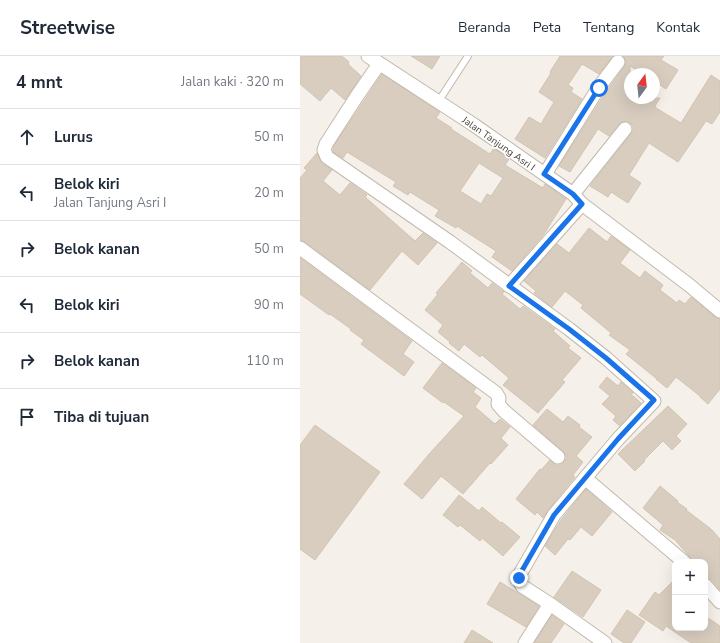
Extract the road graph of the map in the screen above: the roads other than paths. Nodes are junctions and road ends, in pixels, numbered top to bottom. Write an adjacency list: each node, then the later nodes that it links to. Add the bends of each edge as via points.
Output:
1 (368, 56): 4 (street, Jalan Tanjung Asri I)
2 (468, 56): 5 (lane)
3 (618, 62): 7 (street)
4 (379, 64): 5 (street, Jalan Tanjung Asri I); 11 (street, via 326,144 324,150 327,157)
5 (438, 102): 7 (street, Jalan Tanjung Asri I, via 474,124)
6 (625, 129): 8 (street)
7 (544, 174): 8 (street, Jalan Tanjung Asri I)
8 (573, 194): 9 (street, Jalan Tanjung Asri I)
9 (582, 204): 11 (street); 12 (street, Jalan Tanjung Asri I)
10 (300, 248): 13 (street, via 496,393 499,398 498,404 504,412)
11 (509, 286): 14 (street, via 606,358 654,400)
12 (720, 311)
13 (558, 457)
14 (585, 478): 15 (street); 18 (street, via 554,515 520,574 522,586)
15 (680, 559)
16 (708, 588): 17 (street)
17 (720, 602)
18 (550, 604): 19 (street); 20 (street)
19 (525, 643)
20 (605, 643)

